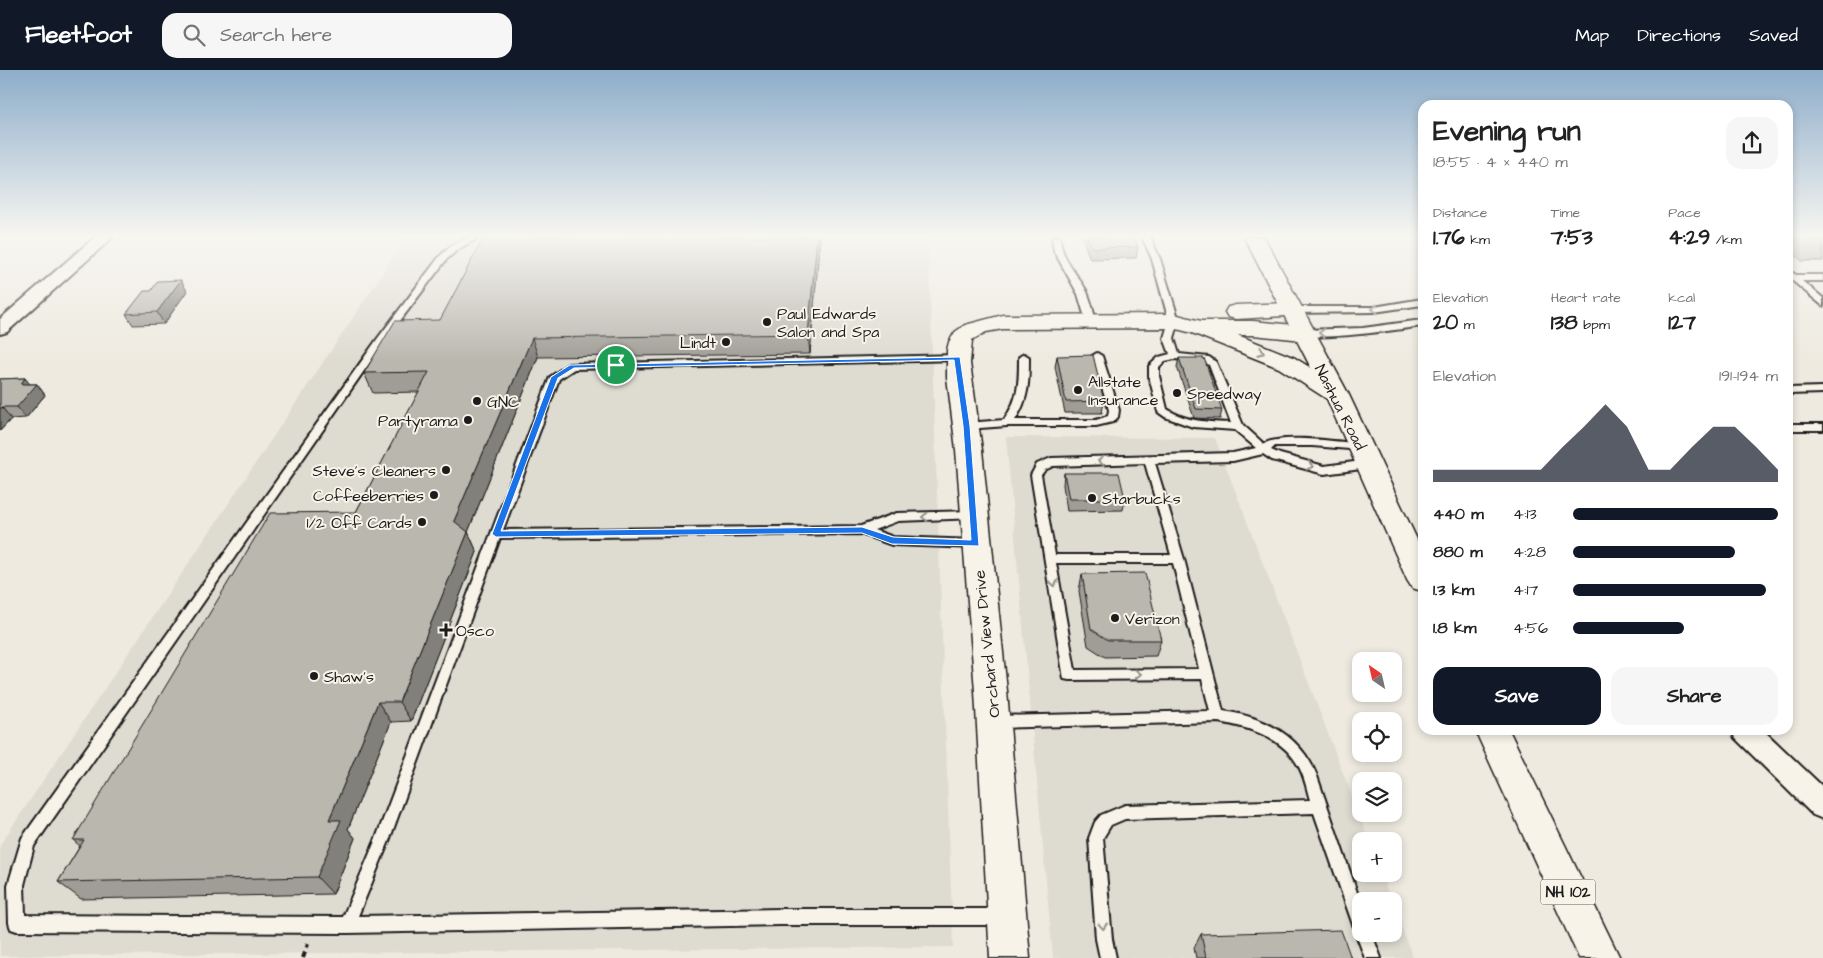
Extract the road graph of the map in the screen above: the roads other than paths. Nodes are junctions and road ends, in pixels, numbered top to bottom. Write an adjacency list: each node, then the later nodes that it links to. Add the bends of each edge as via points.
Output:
1 (57, 278): 13 (street)
2 (428, 278): 46 (lane, via 27,843 16,885 17,923)
3 (1073, 278): 10 (lane)
4 (1162, 278): 11 (lane)
5 (1276, 278): 9 (street, Nashua Road)
6 (1795, 278): 8 (lane)
7 (1418, 303): 9 (lane, one-way to 9, via 1378,310)
8 (1823, 303)
9 (1292, 310): 11 (street, Orchard View Drive, via 1196,314); 15 (street, Nashua Road)
10 (1092, 321): 11 (street, Orchard View Drive); 19 (street, Orchard View Drive, via 1003,322 982,326 966,333 960,342)
11 (1174, 321): 14 (street, Orchard View Drive); 17 (lane, via 1169,338)
12 (1418, 324): 15 (lane, one-way to 15, via 1367,331)
13 (0, 328)
14 (1200, 328): 15 (street, Orchard View Drive, via 1254,328); 22 (street, one-way to 22, via 1287,363)
15 (1303, 333): 22 (street, Nashua Road)
16 (1097, 356): 23 (lane, via 1114,410 1109,420 1096,423)
17 (1174, 356): 25 (lane, via 1209,360 1213,364); 25 (lane, via 1162,359 1154,366 1162,410 1193,424)
18 (1024, 357): 23 (lane, via 1024,390 1020,406)
19 (958, 358): 24 (street, Orchard View Drive); 33 (lane, via 572,366 555,377)
20 (1823, 390): 21 (lane)
21 (1793, 391)
22 (1336, 395): 29 (street, Nashua Road)
23 (1007, 423): 24 (lane)
24 (967, 426): 31 (street, Orchard View Drive)
25 (1238, 427): 28 (lane)
26 (1793, 427): 27 (lane)
27 (1823, 427)
28 (1264, 450): 29 (lane, via 1273,443 1312,443); 29 (lane, one-way to 29, via 1276,457 1324,470); 30 (lane, via 1233,457)
29 (1366, 456): 36 (street, Nashua Road)
30 (1150, 460): 34 (lane, one-way to 34, via 1051,462 1040,467 1036,475); 35 (lane)
31 (975, 529): 32 (lane, via 892,540); 32 (lane, one-way to 32, via 897,517); 39 (street, Orchard View Drive)
32 (862, 530): 33 (lane)
33 (496, 534): 46 (lane, via 382,841)
34 (1050, 559): 35 (lane); 37 (lane, one-way to 37, via 1068,674)
35 (1178, 559): 37 (lane)
36 (1418, 571)
37 (1208, 674): 38 (lane)
38 (1218, 716): 39 (lane); 42 (lane, via 1266,728 1285,742 1301,758)
39 (994, 722): 45 (street, Orchard View Drive)
40 (1494, 735): 51 (street, NH 102)
41 (1750, 735): 43 (street)
42 (1319, 806): 44 (lane); 49 (lane, one-way to 49, via 1125,812 1112,816 1100,825 1096,838)
43 (1823, 806)
44 (1352, 900)
45 (1007, 917): 46 (lane, via 780,917); 48 (street, Orchard View Drive)
46 (347, 925)
47 (1367, 942): 50 (lane)
48 (1010, 958)
49 (1108, 958)
50 (1373, 958)
51 (1600, 958)

